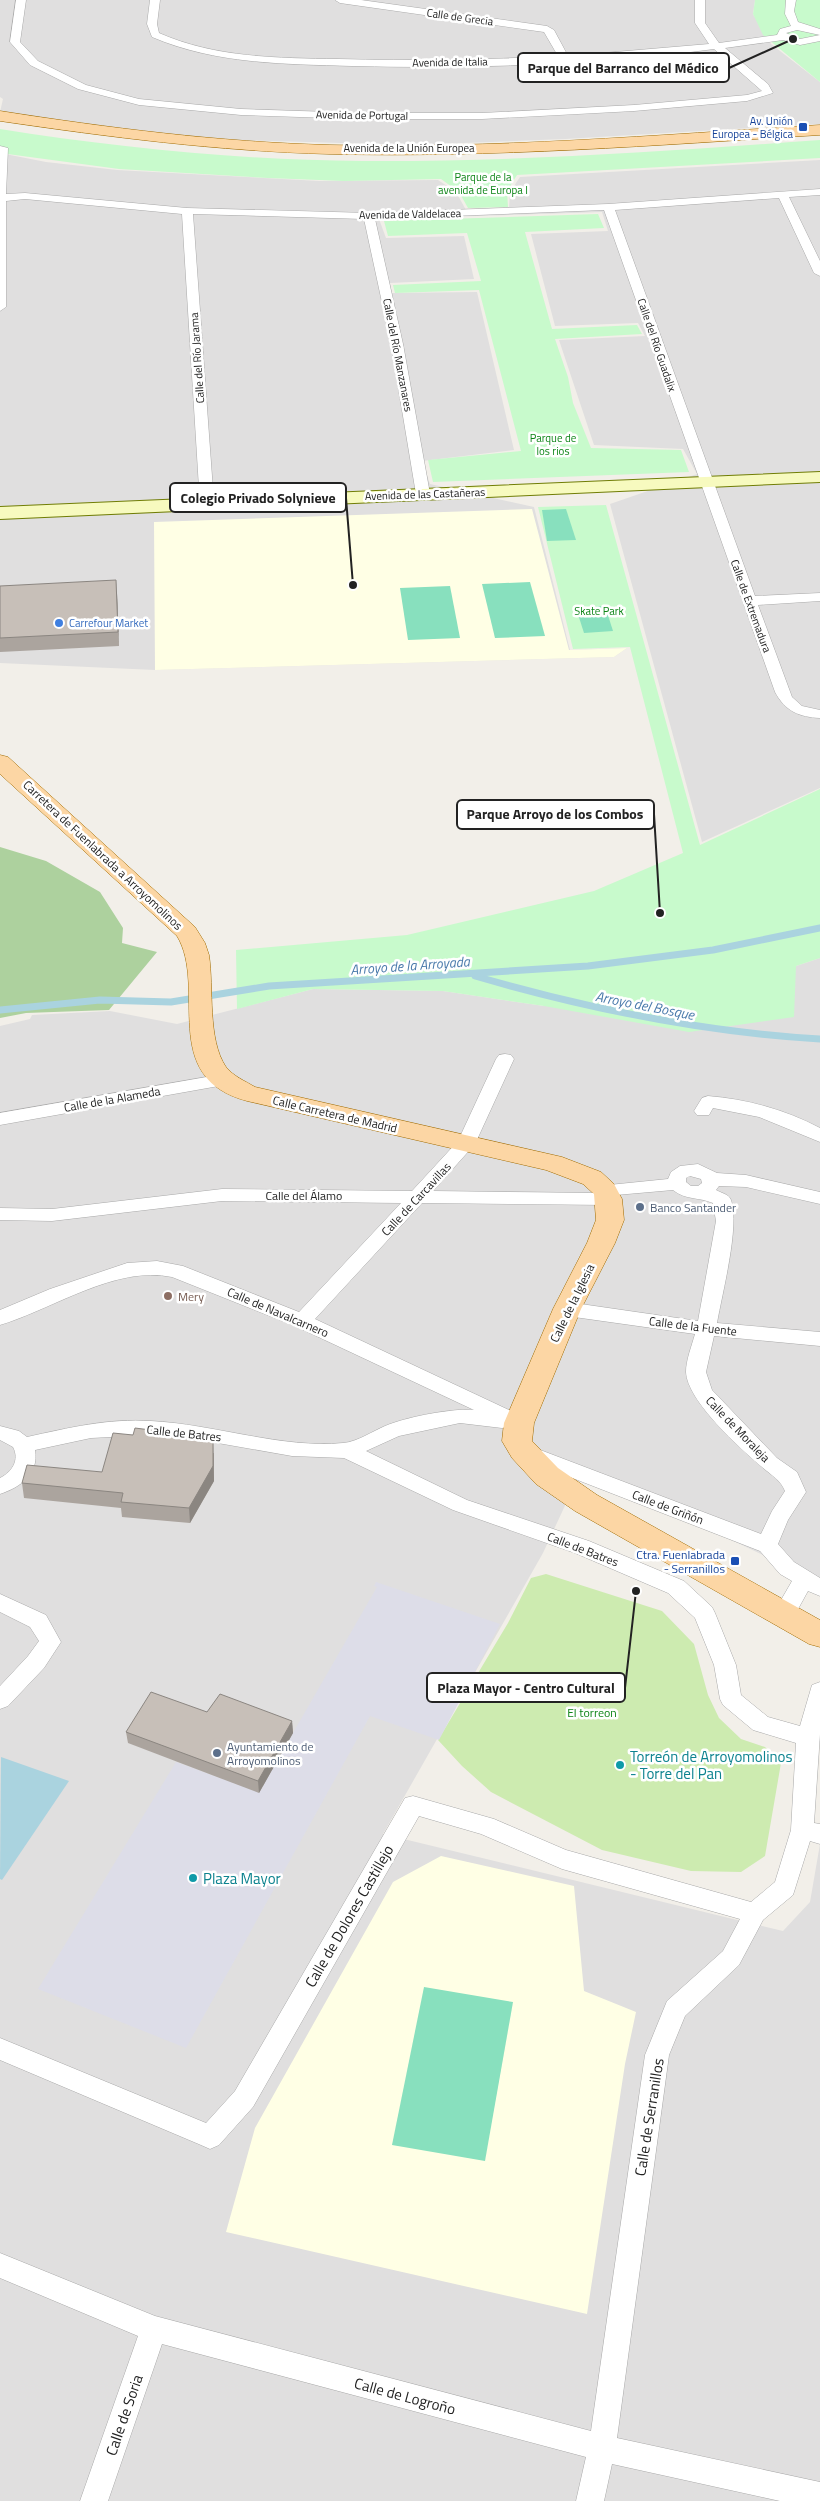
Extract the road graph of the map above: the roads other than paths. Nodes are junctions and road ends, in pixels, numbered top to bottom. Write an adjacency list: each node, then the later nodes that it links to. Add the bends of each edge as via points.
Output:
1 (21, 0): 14 (street, Avenida de Portugal, via 14,42 34,63 82,87 139,102 241,112 482,116 634,108 747,98)
2 (155, 0): 13 (street, Avenida de Italia, via 152,24 155,35 175,45 223,56 451,64)
3 (340, 0): 13 (street, Calle de Grecia, via 547,30)
4 (700, 0): 11 (street, via 698,14 702,28)
5 (791, 0): 6 (street, via 791,20)
6 (797, 27): 7 (street); 8 (street, via 783,31)
7 (820, 32)
8 (784, 37): 10 (street); 11 (street, Avenida de Italia)
9 (820, 38): 10 (street)
10 (809, 41): 12 (street)
11 (717, 45): 13 (street, Avenida de Italia, via 666,52); 14 (street)
12 (820, 50)
13 (564, 57)
14 (768, 92)
15 (0, 116): 17 (main road, Avenida de la Unión Europea, via 154,137 260,146 369,149 457,149)
16 (0, 124): 18 (main road, Avenida de la Unión Europea, via 160,145 350,156 528,152)
17 (820, 130)
18 (820, 136)
19 (3, 148): 22 (street)
20 (820, 192): 21 (street, Avenida de Valdelacea)
21 (782, 194): 23 (street, Avenida de Valdelacea); 26 (street)
22 (0, 198): 24 (street, Avenida de Valdelacea, via 26,196); 27 (street)
23 (608, 207): 25 (street, Avenida de Valdelacea); 29 (street, Calle del Río Guadalix)
24 (187, 212): 25 (street, Avenida de Valdelacea); 32 (street, Calle del Río Jarama)
25 (369, 216): 31 (street, Calle del Río Manzanares, via 397,344)
26 (820, 273)
27 (0, 307)
28 (820, 477): 29 (street, Avenida de las Castañeras)
29 (707, 486): 30 (street, Avenida de las Castañeras); 31 (street, Avenida de las Castañeras); 34 (street, Avenida de las Castañeras); 36 (street, Calle de Extremadura)
30 (820, 486)
31 (423, 494): 32 (street, Avenida de las Castañeras)
32 (207, 504): 33 (street, Avenida de las Castañeras)
33 (0, 513)
34 (0, 522)
35 (820, 597): 36 (street)
36 (749, 601): 37 (street, Calle de Extremadura, via 788,703 799,710)
37 (817, 714)
38 (0, 762): 39 (main road, Carretera de Fuenlabrada a Arroyomolinos, via 180,925 192,941)
39 (197, 962): 41 (main road, Calle Carretera de Madrid, via 202,1027 214,1067)
40 (505, 1059): 45 (street, Calle de Carcavillas)
41 (224, 1080): 43 (street, Calle de la Alameda); 45 (main road, Calle Carretera de Madrid, via 247,1094)
42 (702, 1111): 44 (street, via 708,1102 721,1103 784,1118)
43 (0, 1118)
44 (820, 1136)
45 (466, 1144): 47 (main road, Calle Carretera de Madrid, via 575,1170 592,1178); 48 (street, Calle de Carcavillas)
46 (707, 1185): 47 (street, Calle del Álamo, via 710,1176 698,1170 686,1170 677,1176 677,1184); 49 (street, via 746,1181); 54 (street, Calle de Moraleja, via 722,1200 725,1221)
47 (607, 1194): 48 (street, Calle del Álamo); 51 (main road, Calle de la Iglesia, via 610,1220)
48 (419, 1197): 50 (street, Calle del Álamo, via 222,1195 52,1215); 53 (street, Calle de Carcavillas)
49 (820, 1198)
50 (0, 1214)
51 (567, 1309): 54 (street, Calle de la Fuente); 57 (main road, Calle de la Iglesia)
52 (0, 1318): 53 (street, Calle de Navalcarnero, via 57,1294 134,1268 157,1267 176,1271)
53 (302, 1321): 57 (street, Calle de Navalcarnero)
54 (706, 1329): 55 (street, Calle de la Fuente); 61 (street, Calle de Moraleja, via 696,1372 703,1393 770,1463 790,1477 796,1492 779,1517)
55 (820, 1339)
56 (0, 1434): 58 (street, via 15,1438)
57 (521, 1437): 59 (street, Calle de Batres, via 460,1416 395,1430); 61 (street, Calle de Griñón); 64 (main road, via 547,1476 586,1503)
58 (23, 1445): 59 (street, Calle de Batres, via 91,1431 150,1428 212,1434 292,1449); 60 (street, via 27,1454 24,1470)
59 (346, 1451): 68 (street, Calle de Batres, via 443,1498 582,1548 676,1587 704,1613 725,1665 731,1700 761,1724)
60 (0, 1486)
61 (768, 1545): 62 (street, Calle de Griñón, via 787,1568)
62 (812, 1583): 64 (street, Calle de Griñón)
63 (0, 1602): 67 (street, via 38,1621 50,1642)
64 (784, 1614): 65 (main road)
65 (820, 1635)
66 (820, 1691): 68 (street, Calle de Serranillos)
67 (0, 1700)
68 (808, 1737): 69 (street, Calle de Serranillos)
69 (811, 1832): 70 (street, Calle de Serranillos, via 785,1888)
70 (756, 1913): 71 (street, Calle de Dolores Castillejo, via 562,1859 486,1826 413,1805 244,2099 210,2137); 74 (street, Calle de Serranillos, via 731,1958 676,2009 658,2055)
71 (0, 2049)
72 (0, 2266): 73 (street, Calle de Logroño)
73 (154, 2329): 74 (street, Calle de Logroño); 76 (street, Calle de Soria)
74 (602, 2448): 75 (street, Calle de Logroño); 77 (street, Calle de Serranillos)
75 (820, 2496)
76 (94, 2501)
77 (590, 2501)

